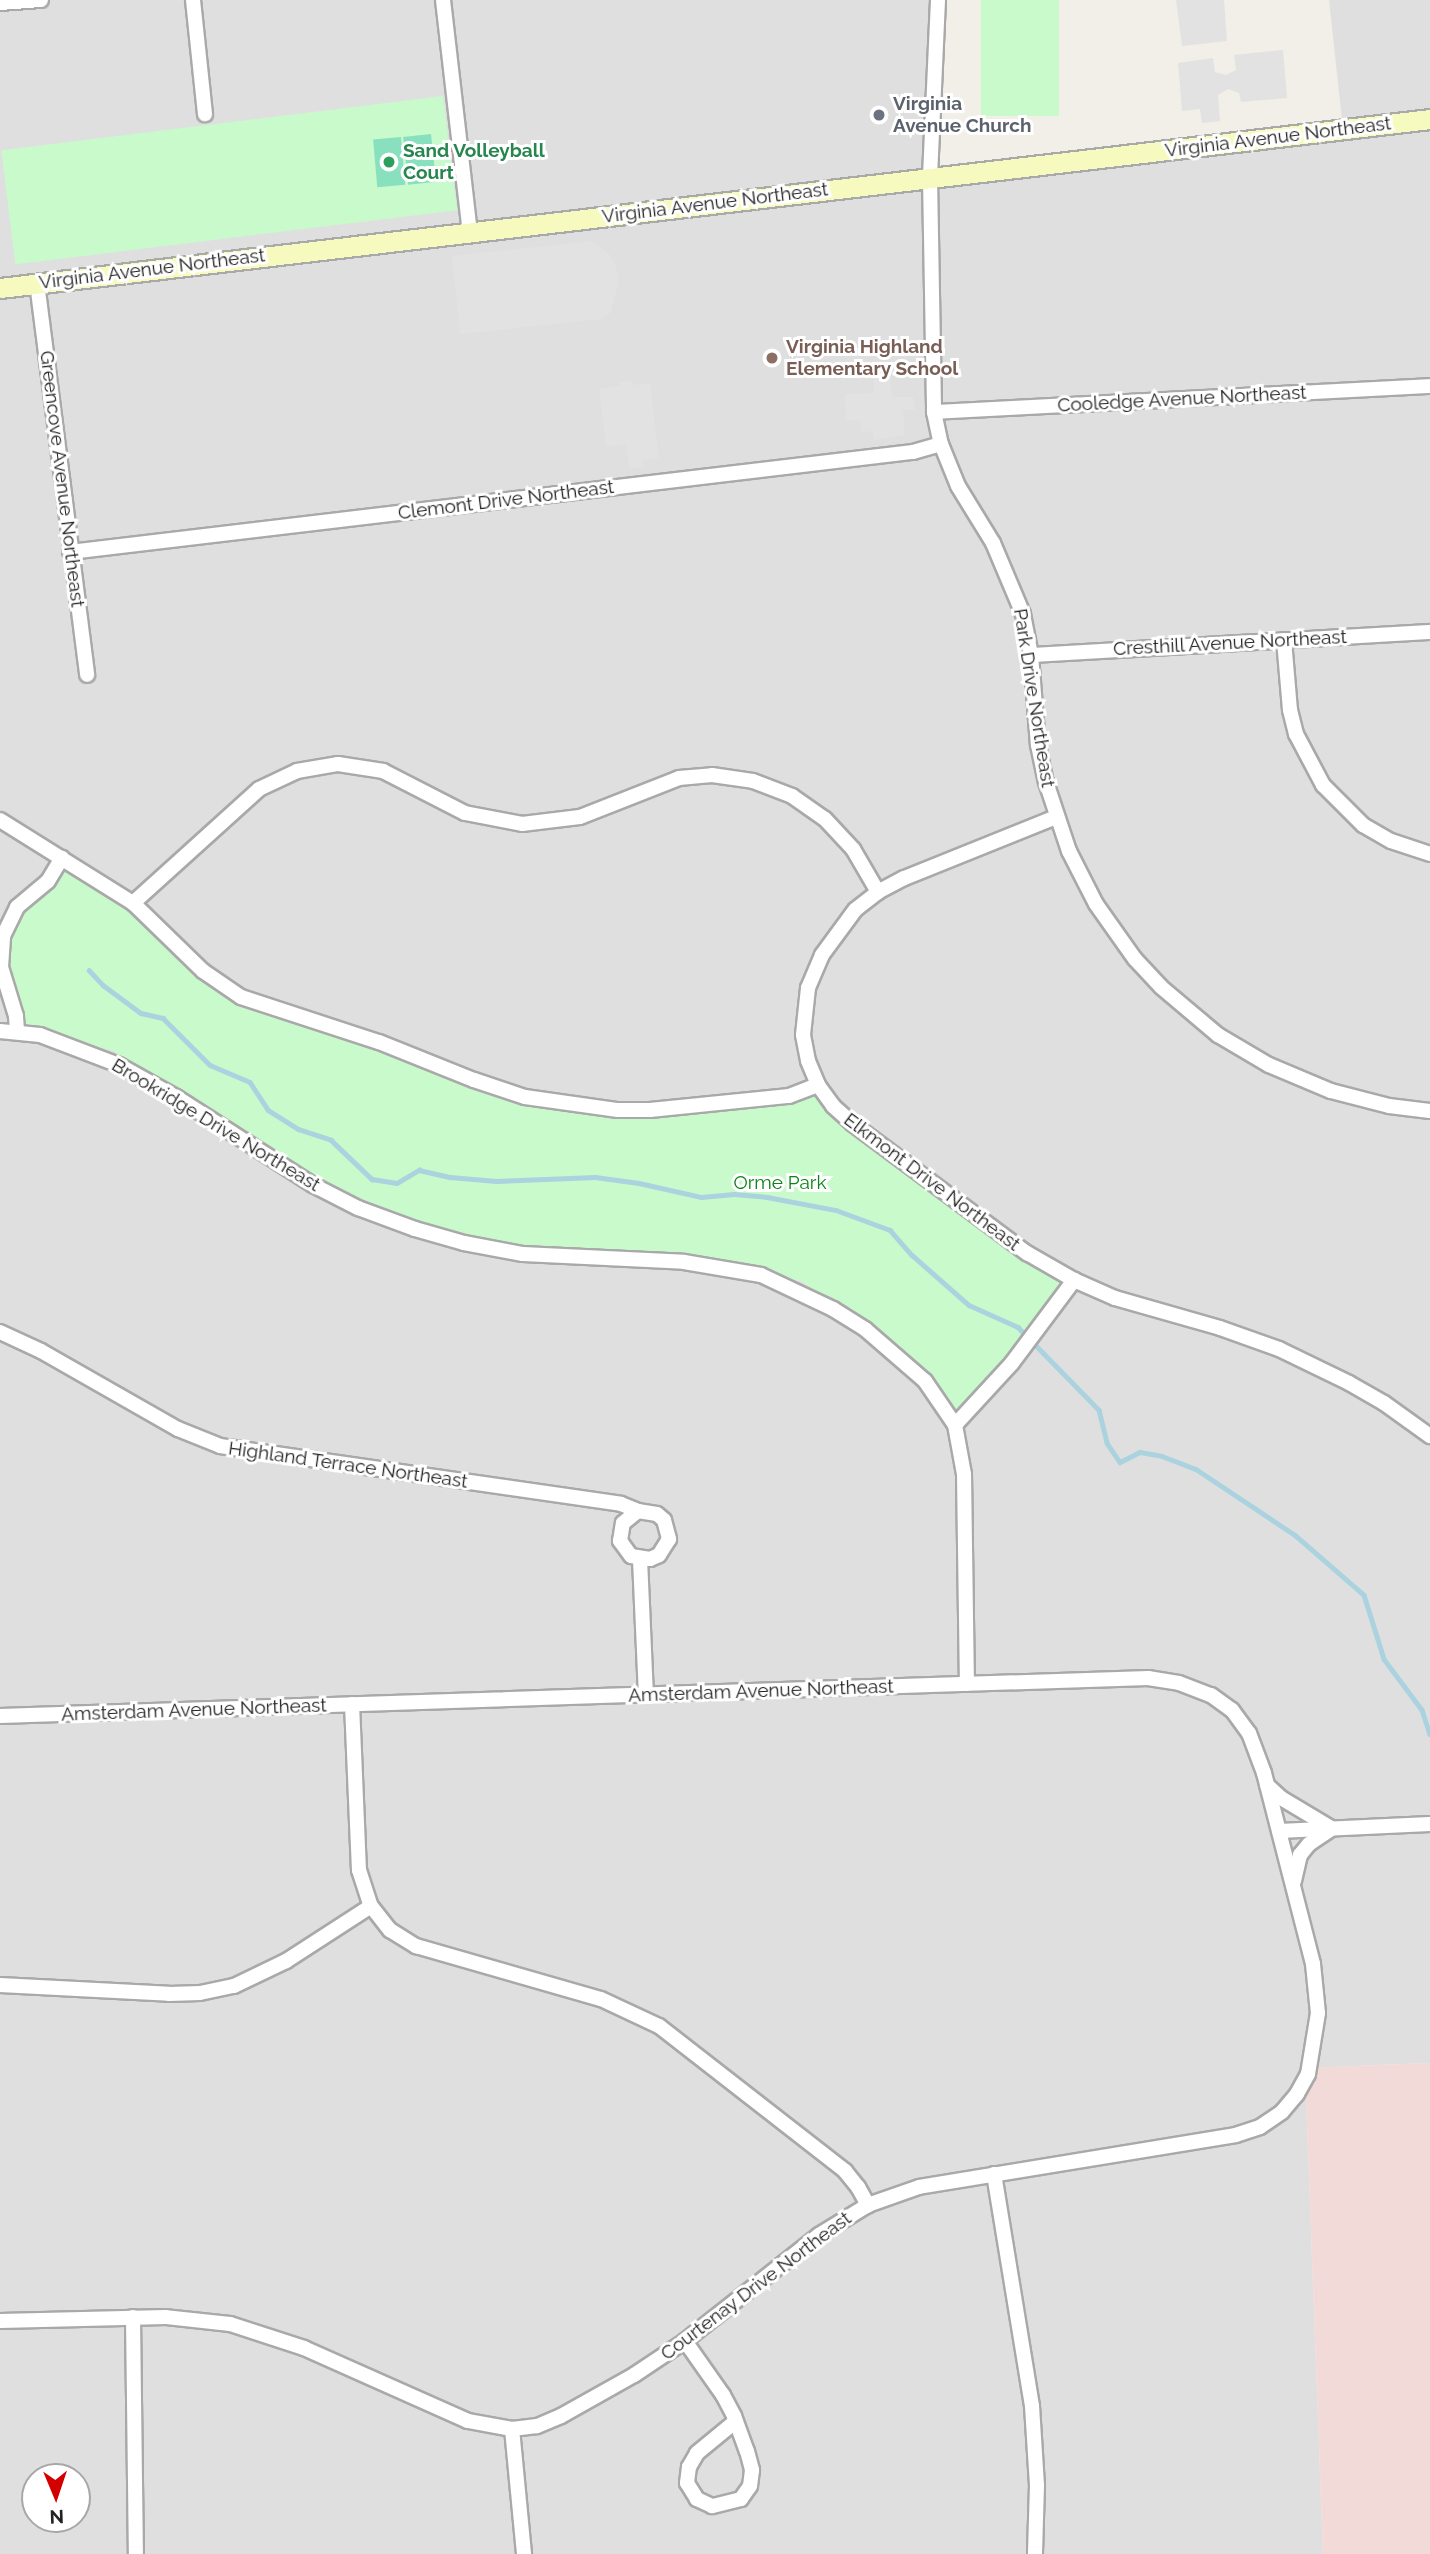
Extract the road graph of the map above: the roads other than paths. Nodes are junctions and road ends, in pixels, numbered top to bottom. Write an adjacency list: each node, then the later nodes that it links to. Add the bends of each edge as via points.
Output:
1 (41, 0): 5 (street)
2 (193, 0): 6 (street)
3 (443, 0): 9 (street)
4 (938, 0): 8 (street, Park Drive Northeast)
5 (0, 3)
6 (205, 114)
7 (1430, 119): 8 (street, Virginia Avenue Northeast)
8 (930, 178): 9 (street, Virginia Avenue Northeast); 13 (street, Park Drive Northeast)
9 (470, 232): 10 (street, Virginia Avenue Northeast)
10 (37, 283): 11 (street, Virginia Avenue Northeast); 15 (street, Greencove Avenue Northeast)
11 (0, 288)
12 (1430, 386): 13 (street, Cooledge Avenue Northeast)
13 (934, 412): 14 (street, Park Drive Northeast)
14 (942, 444): 15 (street, Clemont Drive Northeast, via 913,452); 18 (street, Park Drive Northeast, via 958,486 1009,575)
15 (71, 552): 19 (street, Greencove Avenue Northeast)
16 (1430, 632): 17 (street, Cresthill Avenue Northeast)
17 (1284, 640): 18 (street, Cresthill Avenue Northeast); 22 (street, via 1296,734 1322,785 1363,825 1391,841)
18 (1031, 654): 20 (street, Park Drive Northeast, via 1038,745)
19 (87, 676)
20 (1056, 817): 24 (street, Elkmont Drive Northeast); 29 (street, Park Drive Northeast, via 1082,878 1117,936 1188,1012 1218,1035 1296,1078 1389,1106)
21 (0, 820): 23 (street)
22 (1430, 854)
23 (62, 858): 25 (street); 27 (street, via 48,881 17,907 3,936 1,967)
24 (878, 892): 25 (street, via 853,849 825,818 792,796 753,782 712,775 678,778 580,817 522,824 465,813 383,771 338,764 297,771 259,789); 28 (street, Elkmont Drive Northeast, via 836,931 808,988 803,1035)
25 (133, 903): 28 (street, via 203,971 241,997 525,1097 586,1108 650,1110 789,1096)
26 (0, 1031): 27 (street, Brookridge Drive Northeast)
27 (17, 1031): 32 (street, Brookridge Drive Northeast, via 119,1065 313,1185 415,1229 523,1254 716,1266 789,1286 888,1346 925,1381)
28 (818, 1085): 30 (street, Elkmont Drive Northeast, via 853,1124 1027,1253)
29 (1430, 1111)
30 (1074, 1280): 32 (street, via 1012,1363); 33 (street, Elkmont Drive Northeast, via 1115,1298 1279,1349 1384,1403)
31 (0, 1332): 34 (street, Highland Terrace Northeast, via 178,1429 220,1446 621,1504)
32 (955, 1424): 36 (street, Brookridge Drive Northeast, via 964,1474)
33 (1430, 1436)
34 (638, 1511): 35 (street, via 623,1523 620,1541 624,1550); 35 (street, Highland Terrace Northeast, via 664,1520 669,1539 659,1555)
35 (640, 1559): 37 (street)
36 (967, 1684): 37 (street, Amsterdam Avenue Northeast); 40 (street, Amsterdam Avenue Northeast, via 1148,1678 1178,1683 1211,1695 1233,1710 1249,1733)
37 (646, 1695): 38 (street, Amsterdam Avenue Northeast)
38 (352, 1704): 39 (street, Amsterdam Avenue Northeast); 45 (street, via 359,1870)
39 (0, 1717)
40 (1267, 1785): 42 (street); 43 (street, Amsterdam Avenue Northeast)
41 (1430, 1824): 42 (street)
42 (1332, 1828): 43 (street); 44 (street, via 1300,1856)
43 (1279, 1831): 44 (street, Courtenay Drive Northeast)
44 (1293, 1886): 47 (street, Courtenay Drive Northeast, via 1313,1964 1318,2013 1308,2074 1282,2112 1260,2127 1236,2135)
45 (371, 1906): 46 (street, via 266,1973 222,1988 169,1994); 48 (street, via 390,1930 416,1946 601,1999 659,2026 845,2171)
46 (0, 1985)
47 (994, 2174): 48 (street, Courtenay Drive Northeast, via 919,2187); 56 (street, via 1032,2406)
48 (868, 2205): 51 (street, Courtenay Drive Northeast, via 819,2235)
49 (133, 2317): 50 (street, Courtenay Drive Northeast); 53 (street, Courtenay Drive Northeast, via 198,2319 261,2332 468,2421); 54 (street)
50 (0, 2321)
51 (685, 2341): 52 (street); 53 (street, Courtenay Drive Northeast, via 561,2416 537,2426)
52 (736, 2421): 52 (street, via 750,2460 750,2486 741,2499 712,2506 697,2499 687,2483 689,2467 697,2453)
53 (512, 2429): 55 (street)
54 (136, 2554)
55 (524, 2554)
56 (1035, 2554)

